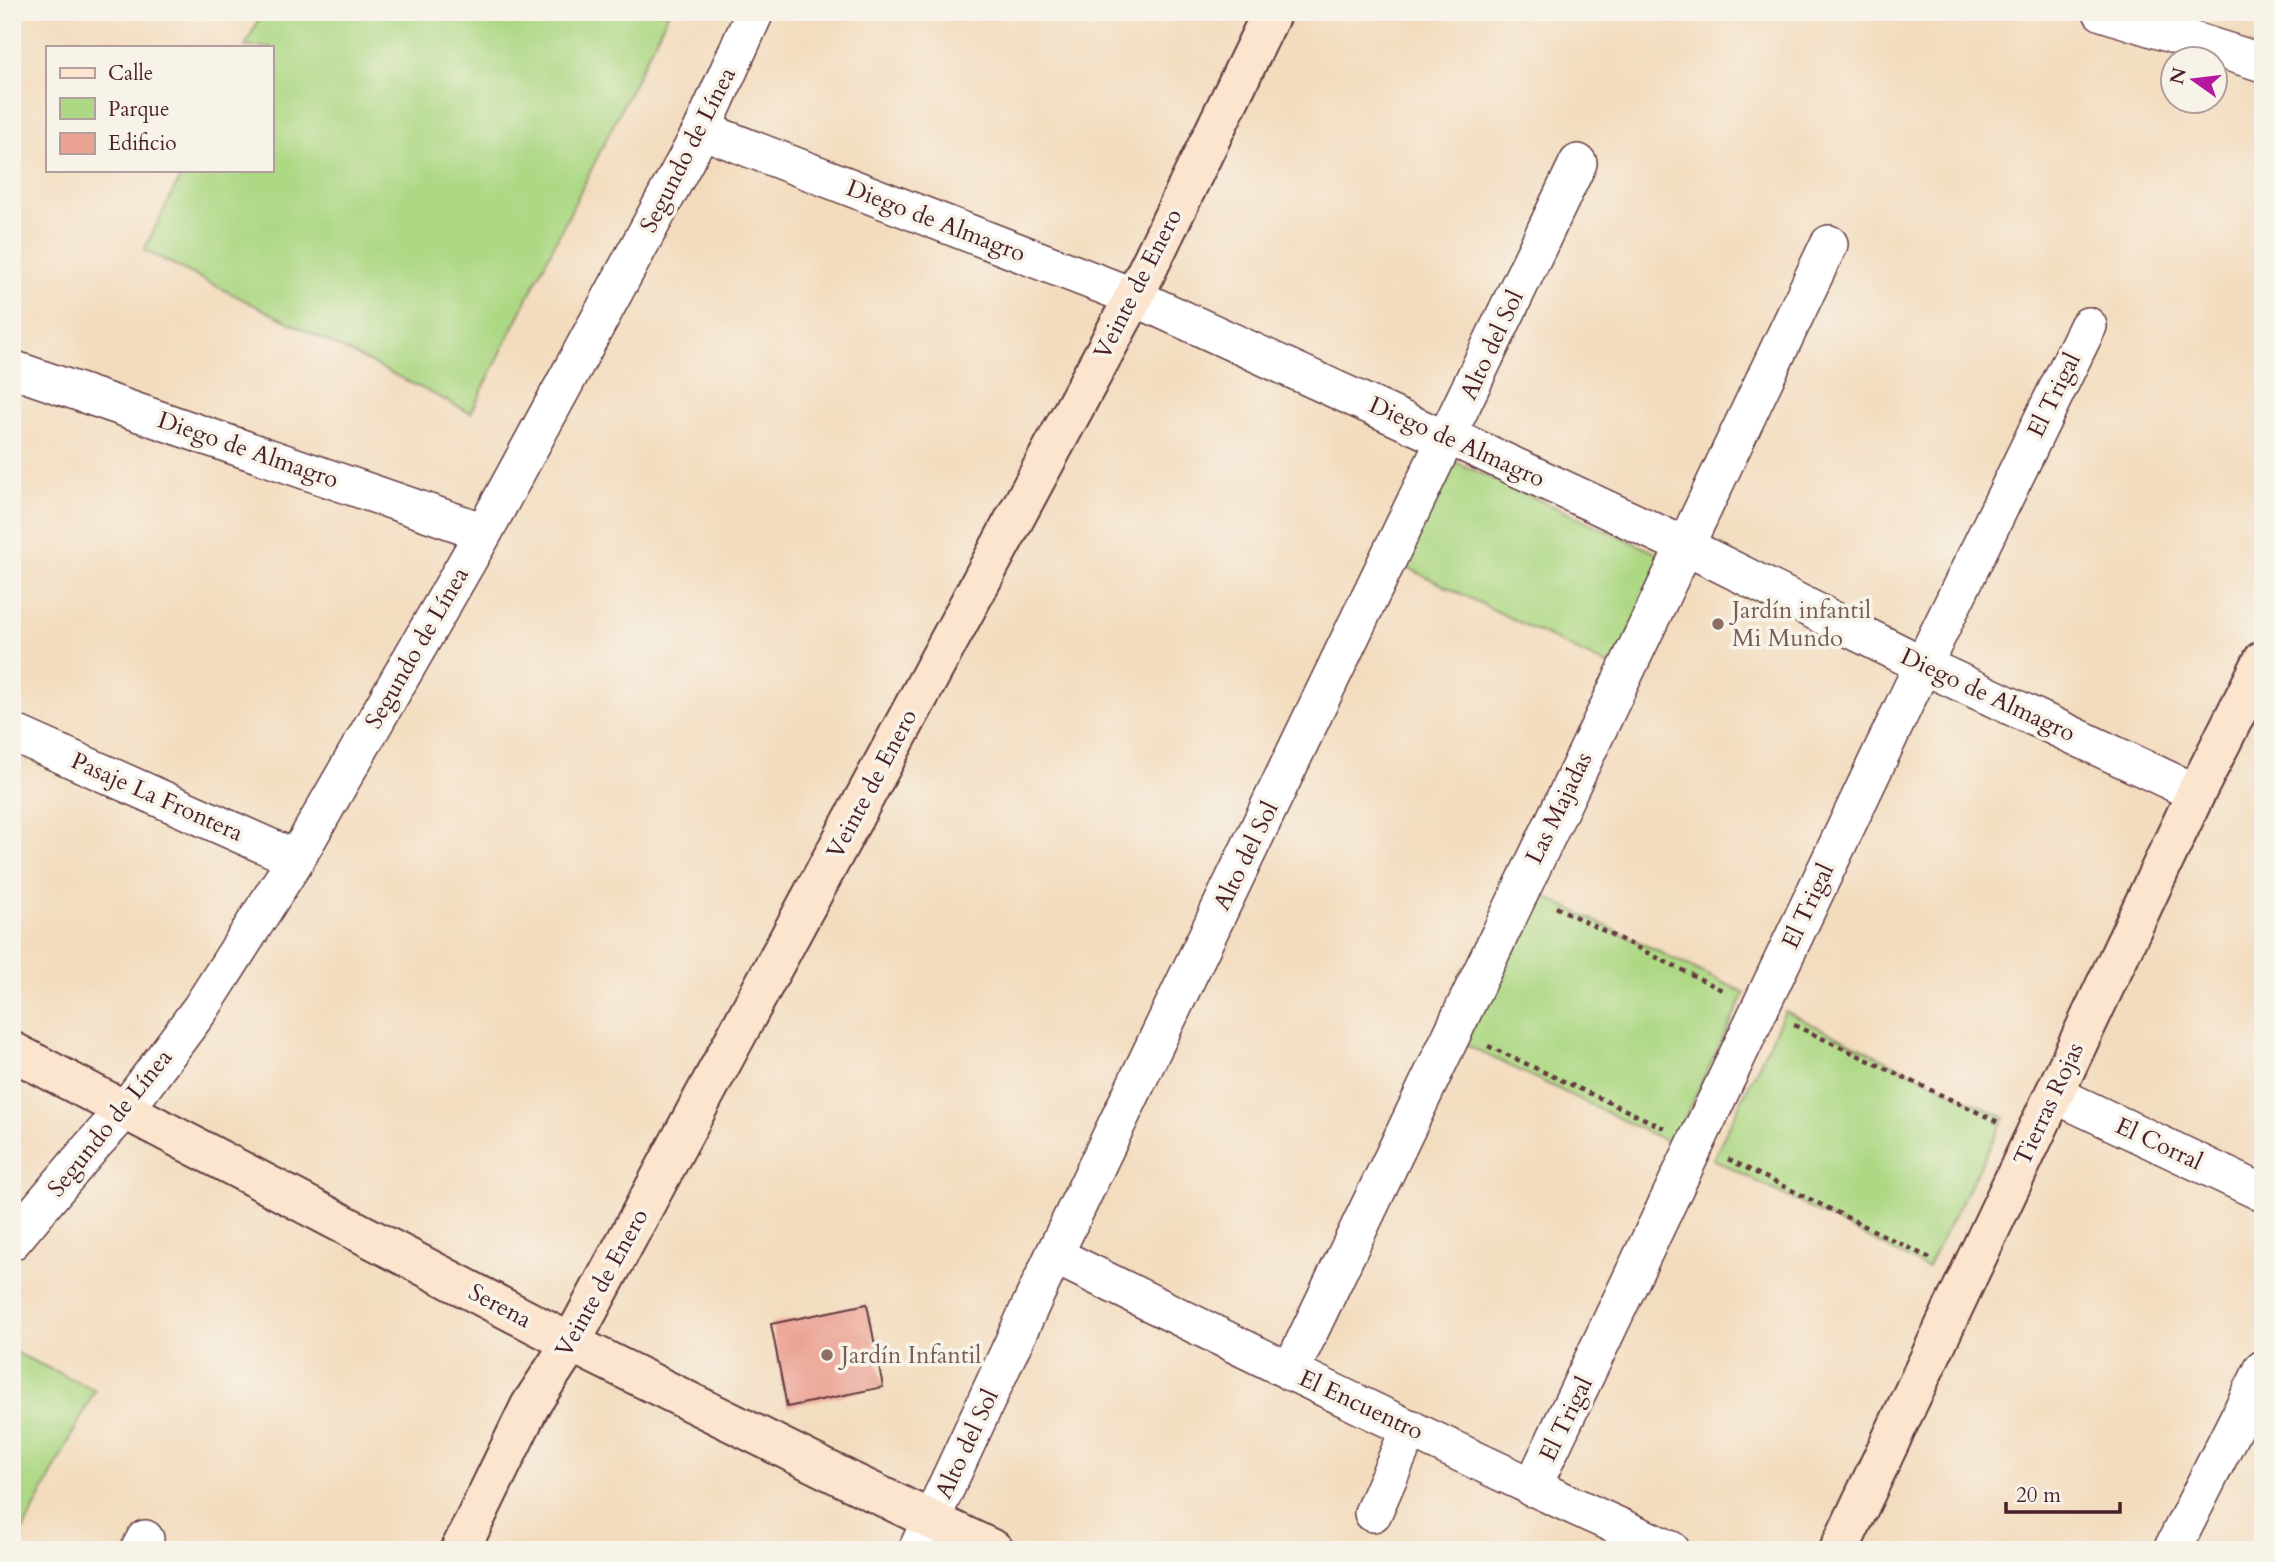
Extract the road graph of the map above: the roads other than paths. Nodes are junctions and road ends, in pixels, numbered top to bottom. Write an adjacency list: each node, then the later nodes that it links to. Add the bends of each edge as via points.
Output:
1 (755, 12): 5 (street, Segundo de Línea)
2 (1272, 12): 8 (street, Veinte de Enero)
3 (2102, 12): 4 (street)
4 (2263, 63)
5 (702, 130): 8 (street, Diego de Almagro); 12 (street, Segundo de Línea)
6 (1578, 163): 11 (street, Alto del Sol)
7 (1829, 244): 13 (street, Las Majadas)
8 (1134, 297): 11 (street, Diego de Almagro); 25 (street, Veinte de Enero)
9 (2088, 326): 15 (street, El Trigal)
10 (12, 369): 12 (street, Diego de Almagro)
11 (1446, 440): 13 (street, Diego de Almagro, via 1462,442); 24 (street, Alto del Sol)
12 (484, 532): 18 (street, Segundo de Línea)
13 (1685, 546): 15 (street, Diego de Almagro); 27 (street, Las Majadas)
14 (2263, 660): 17 (street, Tierras Rojas)
15 (1923, 665): 17 (street, Diego de Almagro); 29 (street, El Trigal)
16 (18, 735): 18 (street, Pasaje La Frontera)
17 (2196, 793): 20 (street, Tierras Rojas)
18 (296, 859): 21 (street, Segundo de Línea, via 201,1008)
19 (12, 1051): 21 (street, Serena)
20 (2054, 1094): 22 (street, El Corral); 35 (street, Tierras Rojas)
21 (127, 1109): 23 (street, Segundo de Línea); 25 (street, Serena)
22 (2263, 1193)
23 (12, 1241)
24 (1054, 1255): 27 (street, El Encuentro); 31 (street, Alto del Sol)
25 (571, 1343): 31 (street, Serena, via 840,1476); 32 (street, Veinte de Enero, via 530,1406)
26 (2263, 1369): 36 (street)
27 (1290, 1372): 28 (street, El Encuentro)
28 (1409, 1428): 29 (street, El Encuentro); 30 (street)
29 (1532, 1488): 34 (street, El Encuentro)
30 (1373, 1513)
31 (925, 1535): 33 (street, Serena)
32 (460, 1550)
33 (994, 1550)
34 (1671, 1550)
35 (1839, 1550)
36 (2172, 1550)

